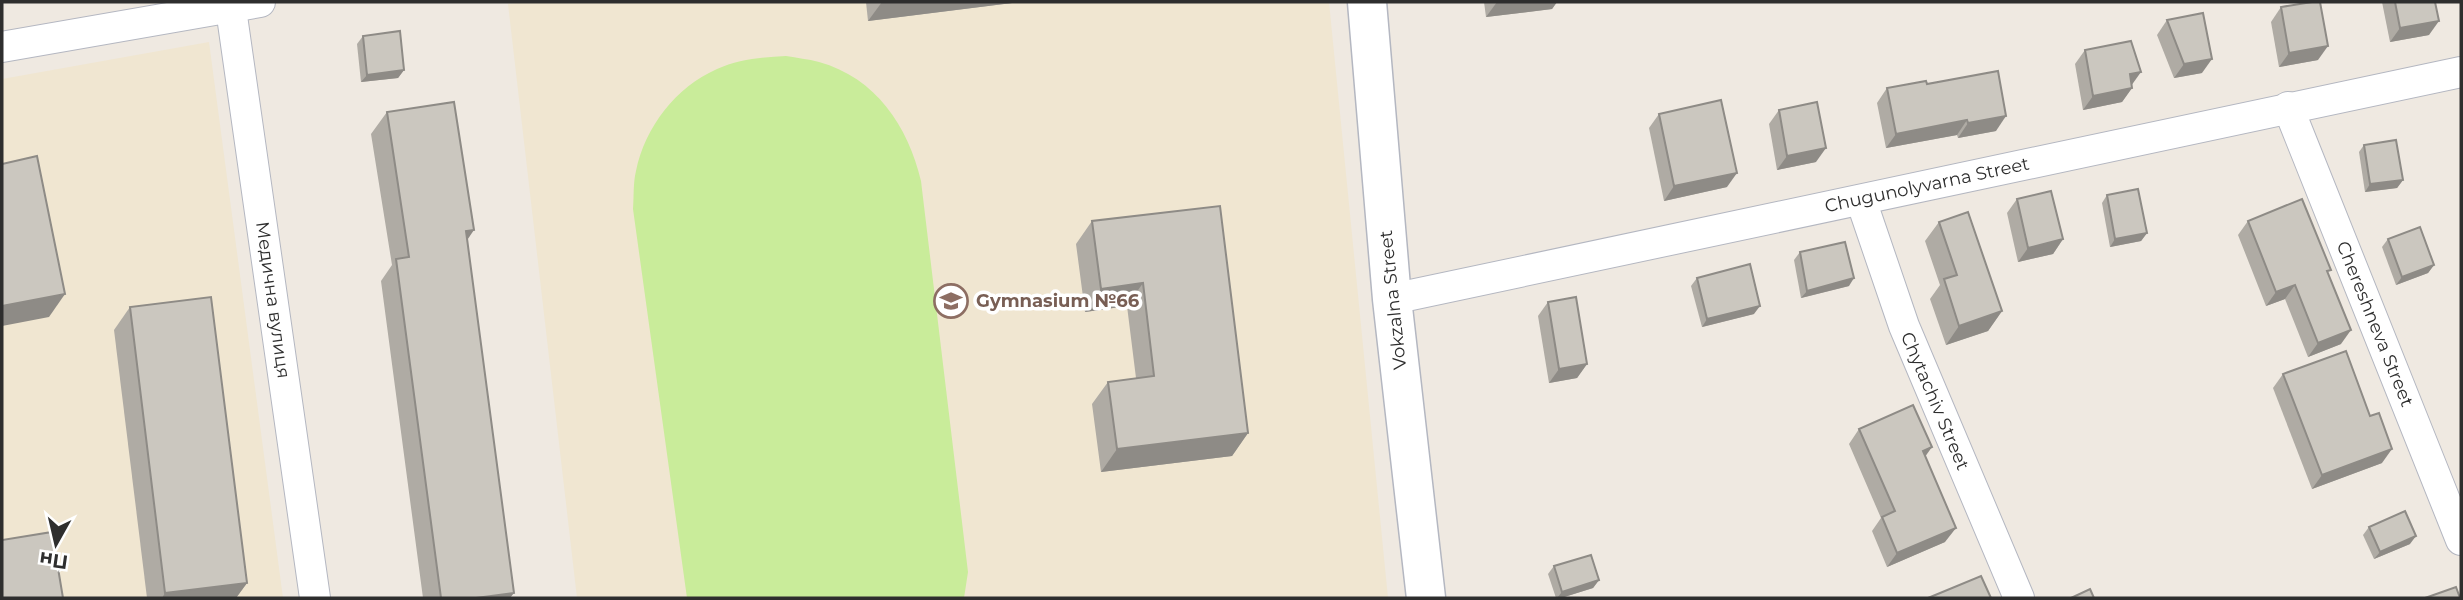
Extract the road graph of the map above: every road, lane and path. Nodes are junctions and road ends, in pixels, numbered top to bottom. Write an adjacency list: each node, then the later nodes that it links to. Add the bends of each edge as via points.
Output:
1 (1367, 2): 7 (street, Vokzalna Street)
2 (240, 4): 3 (street); 9 (street, Медична вулиця)
3 (2, 47)
4 (2461, 72): 5 (street, Chugunolyvarna Street)
5 (2288, 107): 6 (street, Chugunolyvarna Street); 8 (street, Chereshneva Street)
6 (1861, 200): 7 (street, Chugunolyvarna Street); 11 (street, Chytachiv Street, via 1904,326)
7 (1392, 299): 10 (street, Vokzalna Street)
8 (2461, 540)
9 (315, 598)
10 (1426, 598)
11 (2019, 598)

